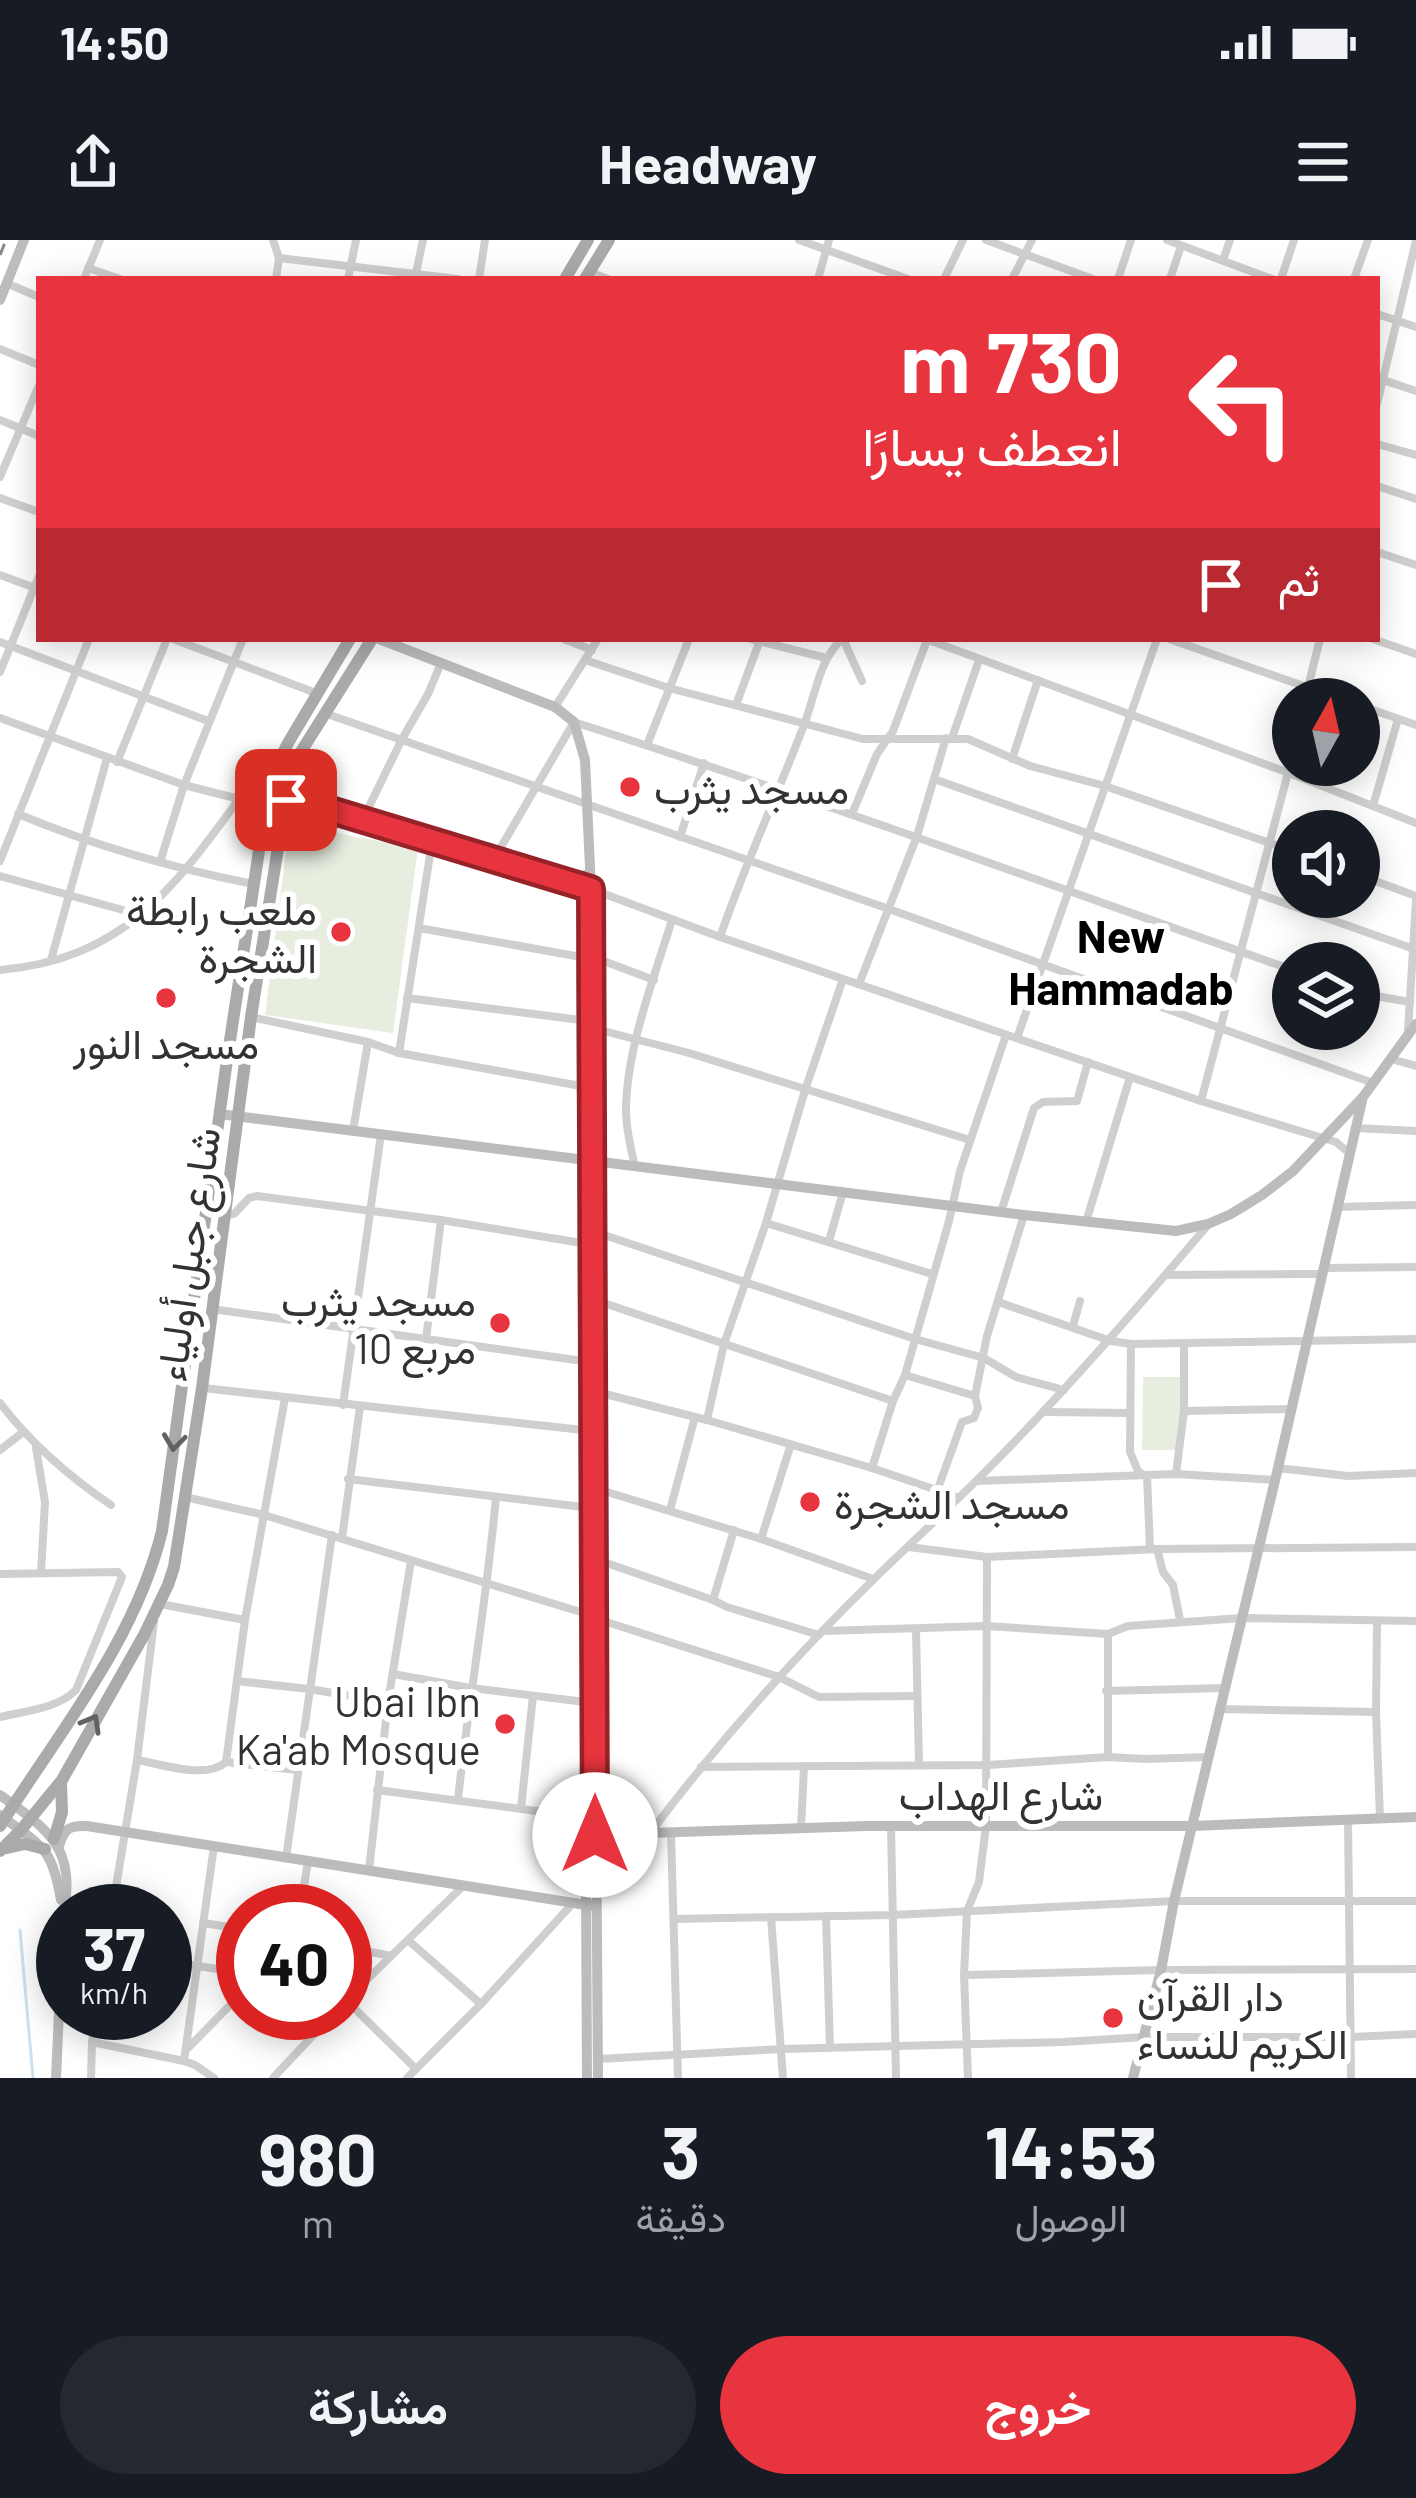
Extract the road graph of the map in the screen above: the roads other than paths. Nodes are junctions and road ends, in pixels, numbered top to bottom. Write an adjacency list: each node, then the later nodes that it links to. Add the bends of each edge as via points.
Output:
1 (24, 240): 45 (street)
2 (100, 240): 25 (street)
3 (273, 240): 22 (street)
4 (356, 240): 26 (street)
5 (423, 240): 32 (street)
6 (485, 240): 33 (street)
7 (588, 240): 34 (main road)
8 (609, 240): 27 (main road)
9 (799, 240): 19 (street)
10 (963, 240): 37 (street)
11 (986, 240): 21 (street)
12 (1032, 240): 21 (street)
13 (1131, 240): 40 (street)
14 (1167, 240): 20 (street)
15 (1230, 240): 23 (street)
16 (1294, 240): 43 (street)
17 (1368, 240): 44 (street)
18 (1416, 241): 24 (street)
19 (828, 245): 35 (street); 36 (street)
20 (1181, 245): 23 (street); 41 (street)
21 (1024, 255): 38 (street); 39 (street)
22 (279, 258): 26 (street); 30 (street)
23 (1223, 260): 42 (street)
24 (1413, 262): 49 (street)
25 (88, 268): 28 (street); 29 (street)
26 (349, 274): 31 (street)
27 (587, 275)
28 (85, 276)
29 (111, 276)
30 (276, 276)
31 (394, 276)
32 (416, 276)
33 (479, 276)
34 (567, 276)
35 (819, 276)
36 (901, 276)
37 (945, 276)
38 (1014, 276)
39 (1084, 276)
40 (1119, 276)
41 (1171, 276)
42 (1268, 276)
43 (1277, 276)
44 (1355, 276)
45 (6, 283): 46 (street); 47 (street)
46 (36, 295)
47 (0, 300)
48 (1380, 315): 49 (street)
49 (1397, 322): 50 (street); 53 (street)
50 (1416, 327)
51 (0, 349): 52 (street)
52 (36, 364)
53 (1380, 379): 54 (street)
54 (1416, 391)
55 (36, 392): 57 (street)
56 (0, 421): 57 (street)
57 (21, 429): 58 (street); 61 (street)
58 (36, 435)
59 (1380, 445): 60 (street)
60 (1416, 455)
61 (0, 478)
62 (1380, 487): 64 (street)
63 (0, 498): 65 (street)
64 (1416, 499)
65 (36, 511)
66 (1380, 553): 67 (street)
67 (1416, 565)
68 (0, 574): 69 (street)
69 (36, 588)
70 (36, 590): 91 (street)
71 (88, 642): 100 (street)
72 (169, 642): 107 (street)
73 (179, 642): 97 (street)
74 (242, 642): 97 (street)
75 (348, 642): 106 (main road, شارع جبل أولياء)
76 (373, 642): 111 (main road, شارع جبل أولياء)
77 (383, 642): 98 (street)
78 (572, 642): 92 (street)
79 (596, 642): 92 (street)
80 (687, 642): 105 (street)
81 (756, 642): 108 (street)
82 (765, 642): 94 (street)
83 (839, 642): 94 (street)
84 (843, 642): 104 (street)
85 (926, 642): 122 (street)
86 (935, 642): 96 (street)
87 (1156, 642): 112 (street)
88 (1178, 642): 101 (street)
89 (1319, 642): 102 (street)
90 (1380, 642): 93 (street)
91 (5, 645): 99 (street); 100 (street)
92 (592, 650): 95 (street)
93 (1416, 654)
94 (826, 658): 117 (street)
95 (585, 659): 105 (street); 109 (street)
96 (979, 659): 103 (street); 120 (street)
97 (234, 661): 106 (street); 115 (street)
98 (441, 663): 109 (street); 121 (street)
99 (0, 672)
100 (76, 673): 107 (street); 119 (street)
101 (1280, 678)
102 (1309, 678)
103 (1038, 680): 112 (street); 125 (street)
104 (862, 681)
105 (669, 688): 108 (street); 123 (street)
106 (317, 693): 138 (main road, شارع جبل أولياء, via 275,768)
107 (144, 698): 115 (street); 126 (street)
108 (736, 706): 117 (street)
109 (555, 707): 116 (street)
110 (1380, 713): 114 (street)
111 (327, 714): 121 (street); 137 (main road, شارع جبل أولياء, via 292,766)
112 (1130, 715): 128 (street); 131 (street)
113 (0, 718): 119 (street)
114 (1398, 719): 118 (street); 140 (street)
115 (208, 721): 130 (street)
116 (574, 722): 123 (street); 134 (street); 139 (street)
117 (805, 722): 122 (street); 135 (street)
118 (1416, 725)
119 (50, 737): 124 (street); 141 (street)
120 (949, 738): 122 (street); 125 (street); 129 (street)
121 (402, 739): 134 (street); 143 (street)
122 (888, 740): 142 (street)
123 (647, 746): 127 (street)
124 (106, 758): 126 (street); 148 (street)
125 (1012, 759): 131 (street)
126 (117, 762): 130 (street)
127 (704, 763): 135 (street); 147 (street)
128 (1272, 766)
129 (934, 779): 145 (street); 146 (street)
130 (184, 785): 136 (street); 154 (street)
131 (1105, 786): 145 (street); 150 (street)
132 (1285, 786): 150 (street)
133 (1324, 786): 140 (street)
134 (535, 787): 139 (street); 151 (street)
135 (777, 789): 142 (street); 153 (street)
136 (238, 800): 138 (street); 155 (street)
137 (286, 800): 138 (street); 143 (street); 183 (main road, شارع جبل أولياء)
138 (266, 802): 157 (main road, شارع جبل أولياء)
139 (586, 804): 147 (street); 159 (street)
140 (1373, 806): 144 (street)
141 (18, 814): 148 (street); 152 (street)
142 (852, 814): 146 (street)
143 (362, 820): 149 (street)
144 (1416, 823)
145 (1088, 834): 160 (street); 161 (street)
146 (917, 836): 160 (street); 164 (street)
147 (680, 837): 153 (street)
148 (83, 842): 154 (street); 162 (street)
149 (432, 842): 151 (street); 167 (street)
150 (1270, 843): 161 (street)
151 (494, 859): 159 (street)
152 (0, 861)
153 (746, 861): 164 (street); 168 (street)
154 (160, 863): 155 (street)
155 (186, 871): 157 (street); 165 (street)
156 (0, 876): 162 (street)
157 (254, 884): 201 (main road, شارع جبل أولياء)
158 (1380, 884): 163 (street)
159 (587, 888): 166 (street); 172 (street)
160 (1068, 891): 171 (street); 175 (street)
161 (1256, 894): 170 (street); 171 (street)
162 (68, 896): 165 (street); 173 (street)
163 (1416, 899): 169 (street)
164 (889, 910): 175 (street); 179 (street)
165 (142, 915): 173 (street)
166 (672, 920): 168 (street); 178 (street)
167 (418, 928): 172 (street); 181 (street)
168 (720, 937): 177 (street)
169 (1415, 937): 170 (street)
170 (1414, 950): 182 (street)
171 (1240, 951): 174 (street); 185 (street)
172 (586, 957): 178 (street); 184 (street)
173 (51, 962): 176 (street)
174 (1272, 962)
175 (1042, 964): 185 (street); 188 (street)
176 (0, 970)
177 (843, 979): 179 (street); 198 (street)
178 (654, 980): 189 (street)
179 (859, 984): 187 (street)
180 (1380, 997): 182 (street)
181 (407, 998): 184 (street); 191 (street)
182 (1410, 1002): 186 (street)
183 (250, 1017): 190 (street); 202 (main road, شارع جبل أولياء)
184 (586, 1024): 189 (street); 197 (street); 210 (street)
185 (1221, 1028): 196 (street); 200 (street)
186 (1412, 1029): 192 (street)
187 (1006, 1035): 188 (street); 207 (street)
188 (1017, 1039): 193 (street)
189 (638, 1040): 198 (street); 211 (street, via 626,1110)
190 (368, 1042): 191 (street); 204 (street)
191 (399, 1053): 197 (street)
192 (1391, 1059): 194 (street); 196 (street)
193 (1088, 1061): 195 (street); 218 (street, via 1077,1101 1034,1108)
194 (1416, 1066)
195 (1130, 1077): 200 (street); 223 (street)
196 (1373, 1083): 199 (street)
197 (581, 1086): 210 (street)
198 (805, 1090): 207 (street); 212 (street)
199 (1363, 1097): 203 (street); 208 (street)
200 (1201, 1101): 208 (street)
201 (219, 1114): 202 (street); 339 (main road, شارع جبل أولياء, one-way to 339, via 157,1553 127,1623)
202 (239, 1118): 204 (street); 219 (main road, شارع جبل أولياء)
203 (1355, 1128): 205 (street); 209 (street)
204 (353, 1131): 206 (street)
205 (1416, 1131)
206 (381, 1134): 210 (street); 217 (street)
207 (970, 1140): 215 (street)
208 (1324, 1140): 209 (street); 224 (street, via 1262,1195)
209 (1349, 1153): 216 (street)
210 (588, 1162): 211 (street); 225 (street); 227 (street)
211 (635, 1167): 212 (street)
212 (778, 1184): 213 (street); 222 (street)
213 (843, 1192): 215 (street); 226 (street)
214 (1416, 1204): 216 (street)
215 (950, 1206): 218 (street); 230 (street)
216 (1337, 1207): 229 (street)
217 (371, 1210): 219 (street, via 257,1196); 221 (street); 238 (street)
218 (1001, 1212): 220 (street)
219 (225, 1215): 236 (main road, شارع جبل أولياء)
220 (1024, 1216): 223 (street); 234 (street)
221 (441, 1220): 227 (street); 239 (street)
222 (766, 1223): 226 (street); 232 (street)
223 (1086, 1223): 224 (street, via 1166,1232)
224 (1208, 1225): 231 (street)
225 (594, 1232): 232 (street); 233 (street)
226 (829, 1241): 230 (street)
227 (583, 1243): 248 (street)
228 (1416, 1267): 229 (street)
229 (1322, 1271): 231 (street); 242 (street)
230 (932, 1274): 241 (street)
231 (1166, 1275): 243 (street)
232 (746, 1282): 241 (street); 244 (street)
233 (595, 1300): 244 (street); 252 (street)
234 (998, 1301): 237 (street); 247 (street)
235 (1080, 1301): 237 (street)
236 (212, 1309): 238 (street); 250 (main road, شارع جبل أولياء)
237 (1073, 1326): 243 (street)
238 (355, 1329): 239 (street); 256 (street)
239 (426, 1339): 248 (street)
240 (1416, 1339): 242 (street)
241 (915, 1340): 247 (street); 249 (street)
242 (1306, 1340): 246 (street); 259 (street)
243 (1111, 1341): 245 (street); 251 (street)
244 (724, 1344): 255 (street); 264 (street)
245 (1131, 1344): 246 (street); 262 (street)
246 (1184, 1345): 260 (street)
247 (984, 1358): 251 (street); 253 (street)
248 (583, 1361): 265 (street)
249 (905, 1375): 253 (street); 255 (street)
250 (202, 1388): 254 (street); 279 (main road, شارع جبل أولياء)
251 (1064, 1390): 261 (street)
252 (593, 1391): 263 (street); 277 (street)
253 (975, 1396): 278 (street, via 978,1408 962,1423)
254 (285, 1398): 256 (street); 285 (street)
255 (893, 1401): 270 (street)
256 (343, 1405): 258 (street)
257 (1, 1407): 266 (street)
258 (360, 1407): 265 (street); 275 (street)
259 (1291, 1409): 260 (street); 273 (street)
260 (1184, 1411): 272 (street)
261 (1044, 1412): 262 (street); 276 (street)
262 (1129, 1413): 274 (street, via 1133,1463)
263 (695, 1417): 264 (street); 284 (street)
264 (707, 1420): 267 (street)
265 (584, 1430): 283 (street)
266 (22, 1433): 268 (street); 269 (street)
267 (791, 1444): 270 (street); 288 (street)
268 (36, 1446): 282 (street); 296 (street, via 45,1502)
269 (0, 1450)
270 (872, 1468): 278 (street)
271 (1416, 1473): 273 (street)
272 (1176, 1474): 273 (street); 274 (street)
273 (1277, 1474): 291 (street)
274 (1147, 1477): 276 (street); 292 (street)
275 (349, 1479): 280 (street); 287 (street)
276 (976, 1481): 281 (street)
277 (594, 1488): 284 (street); 294 (street)
278 (938, 1491): 281 (street)
279 (185, 1497): 285 (street); 301 (main road, شارع جبل أولياء, via 174,1567)
280 (496, 1497): 283 (street); 299 (street)
281 (959, 1497): 289 (street)
282 (111, 1505)
283 (584, 1507): 302 (street)
284 (670, 1510): 286 (street)
285 (264, 1515): 287 (street); 304 (street)
286 (734, 1530): 288 (street); 300 (street)
287 (337, 1537): 295 (street); 317 (street)
288 (761, 1539): 298 (street)
289 (908, 1547): 293 (street); 298 (street)
290 (1416, 1547): 291 (street)
291 (1259, 1548): 292 (street); 303 (street)
292 (1153, 1549): 293 (street); 305 (street, via 1173,1585)
293 (987, 1557): 308 (street)
294 (595, 1559): 300 (street); 302 (street)
295 (411, 1561): 299 (street); 312 (street)
296 (41, 1572): 297 (street); 325 (street, via 122,1577 76,1690 55,1704)
297 (0, 1574)
298 (873, 1580): 310 (street)
299 (488, 1585): 302 (street); 315 (street)
300 (713, 1600): 310 (street)
301 (158, 1606): 304 (street); 328 (street); 335 (main road, شارع جبل أولياء, one-way to 301)
302 (590, 1616): 313 (street); 322 (street); 343 (street)
303 (1242, 1618): 305 (street); 307 (street); 316 (street)
304 (244, 1619): 314 (street)
305 (1180, 1621): 311 (street)
306 (1416, 1622): 307 (street)
307 (1377, 1623): 324 (street)
308 (986, 1626): 309 (street); 311 (street); 332 (street)
309 (916, 1630): 310 (street); 320 (street)
310 (821, 1633): 313 (street)
311 (1108, 1634): 318 (street)
312 (392, 1674): 315 (street); 321 (street)
313 (779, 1677): 320 (street, via 831,1699); 333 (street)
314 (236, 1681): 317 (street); 329 (street)
315 (471, 1688): 319 (street); 338 (street)
316 (1225, 1688): 318 (street); 323 (street)
317 (309, 1689): 321 (street); 334 (street)
318 (1106, 1691): 327 (street)
319 (533, 1696): 322 (street); 340 (street)
320 (917, 1696): 331 (street)
321 (388, 1702): 336 (street)
322 (586, 1702): 343 (street)
323 (1220, 1709): 324 (street); 326 (street)
324 (1376, 1712): 344 (street)
325 (0, 1717)
326 (1209, 1756): 327 (street); 349 (street)
327 (1108, 1757): 332 (street)
328 (137, 1760): 329 (street, via 195,1770); 352 (street)
329 (226, 1762): 334 (street)
330 (803, 1766): 331 (street); 333 (street); 350 (street)
331 (919, 1766): 332 (street)
332 (988, 1766): 348 (street)
333 (699, 1767): 353 (street)
334 (297, 1770): 359 (street)
335 (62, 1780): 342 (main road, شارع جبل أولياء); 356 (main road)
336 (377, 1790): 338 (street); 361 (street)
337 (0, 1795): 339 (street)
338 (458, 1799): 340 (street)
339 (14, 1805): 342 (street); 346 (main road, شارع جبل أولياء)
340 (521, 1808): 343 (street)
341 (1416, 1816): 344 (street, شارع الهداب)
342 (32, 1818): 351 (main road, شارع جبل أولياء); 356 (street)
343 (590, 1818): 355 (street)
344 (1380, 1818): 345 (street, شارع الهداب)
345 (1348, 1819): 349 (street, شارع الهداب); 368 (street)
346 (2, 1820): 351 (street)
347 (891, 1826): 348 (street, شارع الهداب); 350 (street, شارع الهداب); 372 (street)
348 (986, 1826): 349 (street, شارع الهداب); 371 (street, via 980,1882)
349 (1192, 1826): 367 (street)
350 (801, 1828): 354 (street, شارع الهداب)
351 (21, 1830): 356 (street); 358 (main road, شارع جبل أولياء)
352 (124, 1830): 356 (street, via 70,1827); 357 (street); 363 (street)
353 (649, 1833): 354 (street, شارع الهداب); 355 (street, شارع الهداب)
354 (671, 1833): 375 (street)
355 (591, 1835): 370 (street)
356 (52, 1844): 358 (main road); 362 (street)
357 (214, 1846): 359 (street); 376 (street)
358 (0, 1851)
359 (286, 1858): 360 (street)
360 (308, 1861): 361 (street); 364 (street)
361 (369, 1870): 365 (street)
362 (58, 1884)
363 (116, 1884)
364 (304, 1884)
365 (463, 1886): 369 (street); 378 (street)
366 (1416, 1900): 368 (street)
367 (1174, 1901): 368 (street); 371 (street); 385 (street)
368 (1349, 1901): 386 (street)
369 (573, 1904): 370 (street); 389 (street)
370 (591, 1906): 404 (street); 412 (street)
371 (967, 1911): 372 (street); 388 (street)
372 (893, 1915): 373 (street); 399 (street)
373 (826, 1916): 374 (street); 400 (street)
374 (771, 1917): 375 (street); 401 (street)
375 (674, 1919): 403 (street)
376 (203, 1923): 377 (street); 382 (street)
377 (216, 1925)
378 (409, 1941): 380 (street); 389 (street)
379 (372, 1952): 380 (street)
380 (392, 1956): 387 (street)
381 (192, 1965): 382 (street)
382 (197, 1966): 383 (street); 402 (street)
383 (216, 1969)
384 (1416, 1969): 386 (street)
385 (1161, 1970): 386 (street); 388 (street); 393 (street)
386 (1350, 1970): 394 (street)
387 (372, 1975)
388 (964, 1975): 398 (street)
389 (481, 2004): 406 (street)
390 (216, 2020): 402 (street)
391 (372, 2027): 406 (street)
392 (1416, 2035): 394 (street)
393 (1145, 2037): 394 (street); 398 (street); 418 (street)
394 (1352, 2037): 419 (street)
395 (58, 2040): 407 (street)
396 (309, 2040): 410 (street)
397 (92, 2042): 405 (street); 408 (street)
398 (966, 2044): 399 (street); 417 (street)
399 (896, 2046): 400 (street); 416 (street)
400 (830, 2048): 401 (street)
401 (781, 2049): 403 (street); 415 (street)
402 (187, 2050): 405 (street)
403 (677, 2054): 404 (street); 414 (street)
404 (598, 2059): 413 (street)
405 (184, 2061): 409 (street)
406 (416, 2069): 411 (street)
407 (56, 2078)
408 (92, 2078)
409 (214, 2078)
410 (273, 2078)
411 (407, 2078)
412 (587, 2078)
413 (598, 2078)
414 (678, 2078)
415 (783, 2078)
416 (896, 2078)
417 (968, 2078)
418 (1133, 2078)
419 (1351, 2078)

